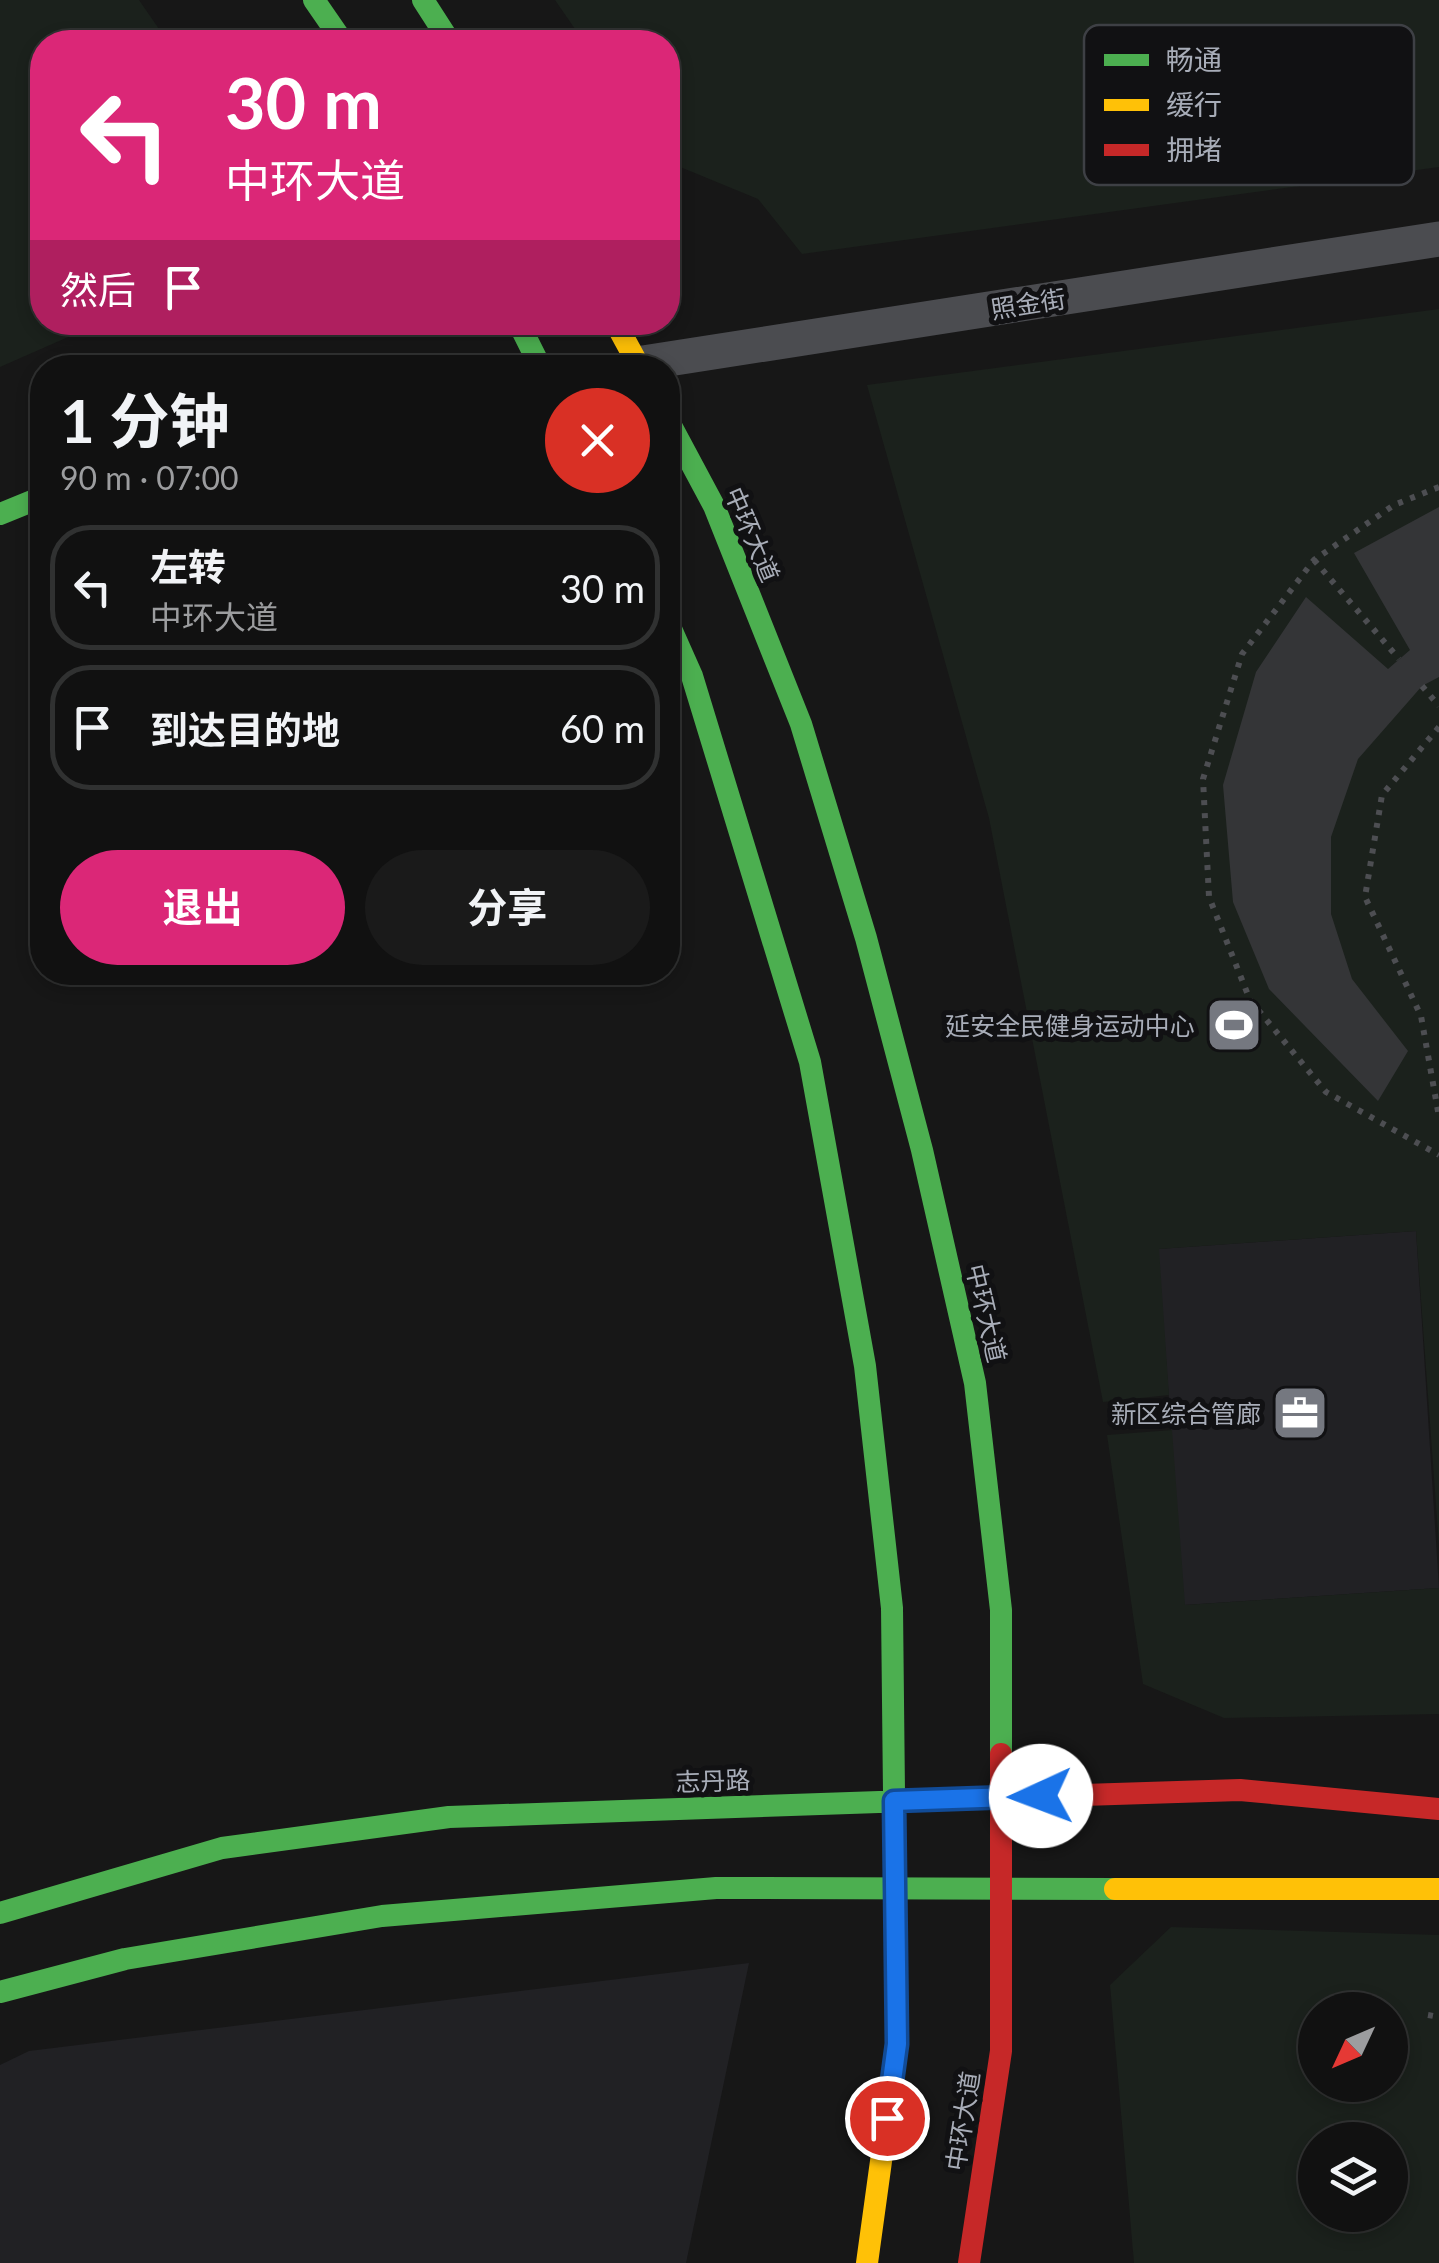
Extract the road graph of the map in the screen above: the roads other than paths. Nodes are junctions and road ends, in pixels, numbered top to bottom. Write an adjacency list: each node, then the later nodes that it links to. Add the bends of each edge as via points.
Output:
1 (314, 0): 3 (main road)
2 (423, 0): 4 (main road)
3 (335, 30)
4 (442, 30)
5 (1439, 239): 6 (street, 照金街)
6 (680, 358)
7 (680, 442): 11 (main road, 中环大道, via 714,506 801,724 922,1150 975,1383 1001,1610)
8 (30, 503): 9 (main road)
9 (0, 514)
10 (680, 649): 12 (main road, via 810,1062 865,1366 892,1608)
11 (1001, 1797): 12 (main road, 志丹路); 13 (main road, 志丹路, via 1240,1790); 16 (main road, 中环大道)
12 (894, 1801): 14 (main road); 17 (main road, 志丹路, via 449,1818 222,1848)
13 (1439, 1809)
14 (896, 1888): 16 (main road); 18 (main road, via 716,1888 382,1916 126,1959); 19 (main road, via 897,2044)
15 (1439, 1888): 16 (main road)
16 (1001, 1889): 20 (main road, 中环大道, via 1001,2050)
17 (0, 1913)
18 (0, 1992)
19 (866, 2263)
20 (969, 2263)

